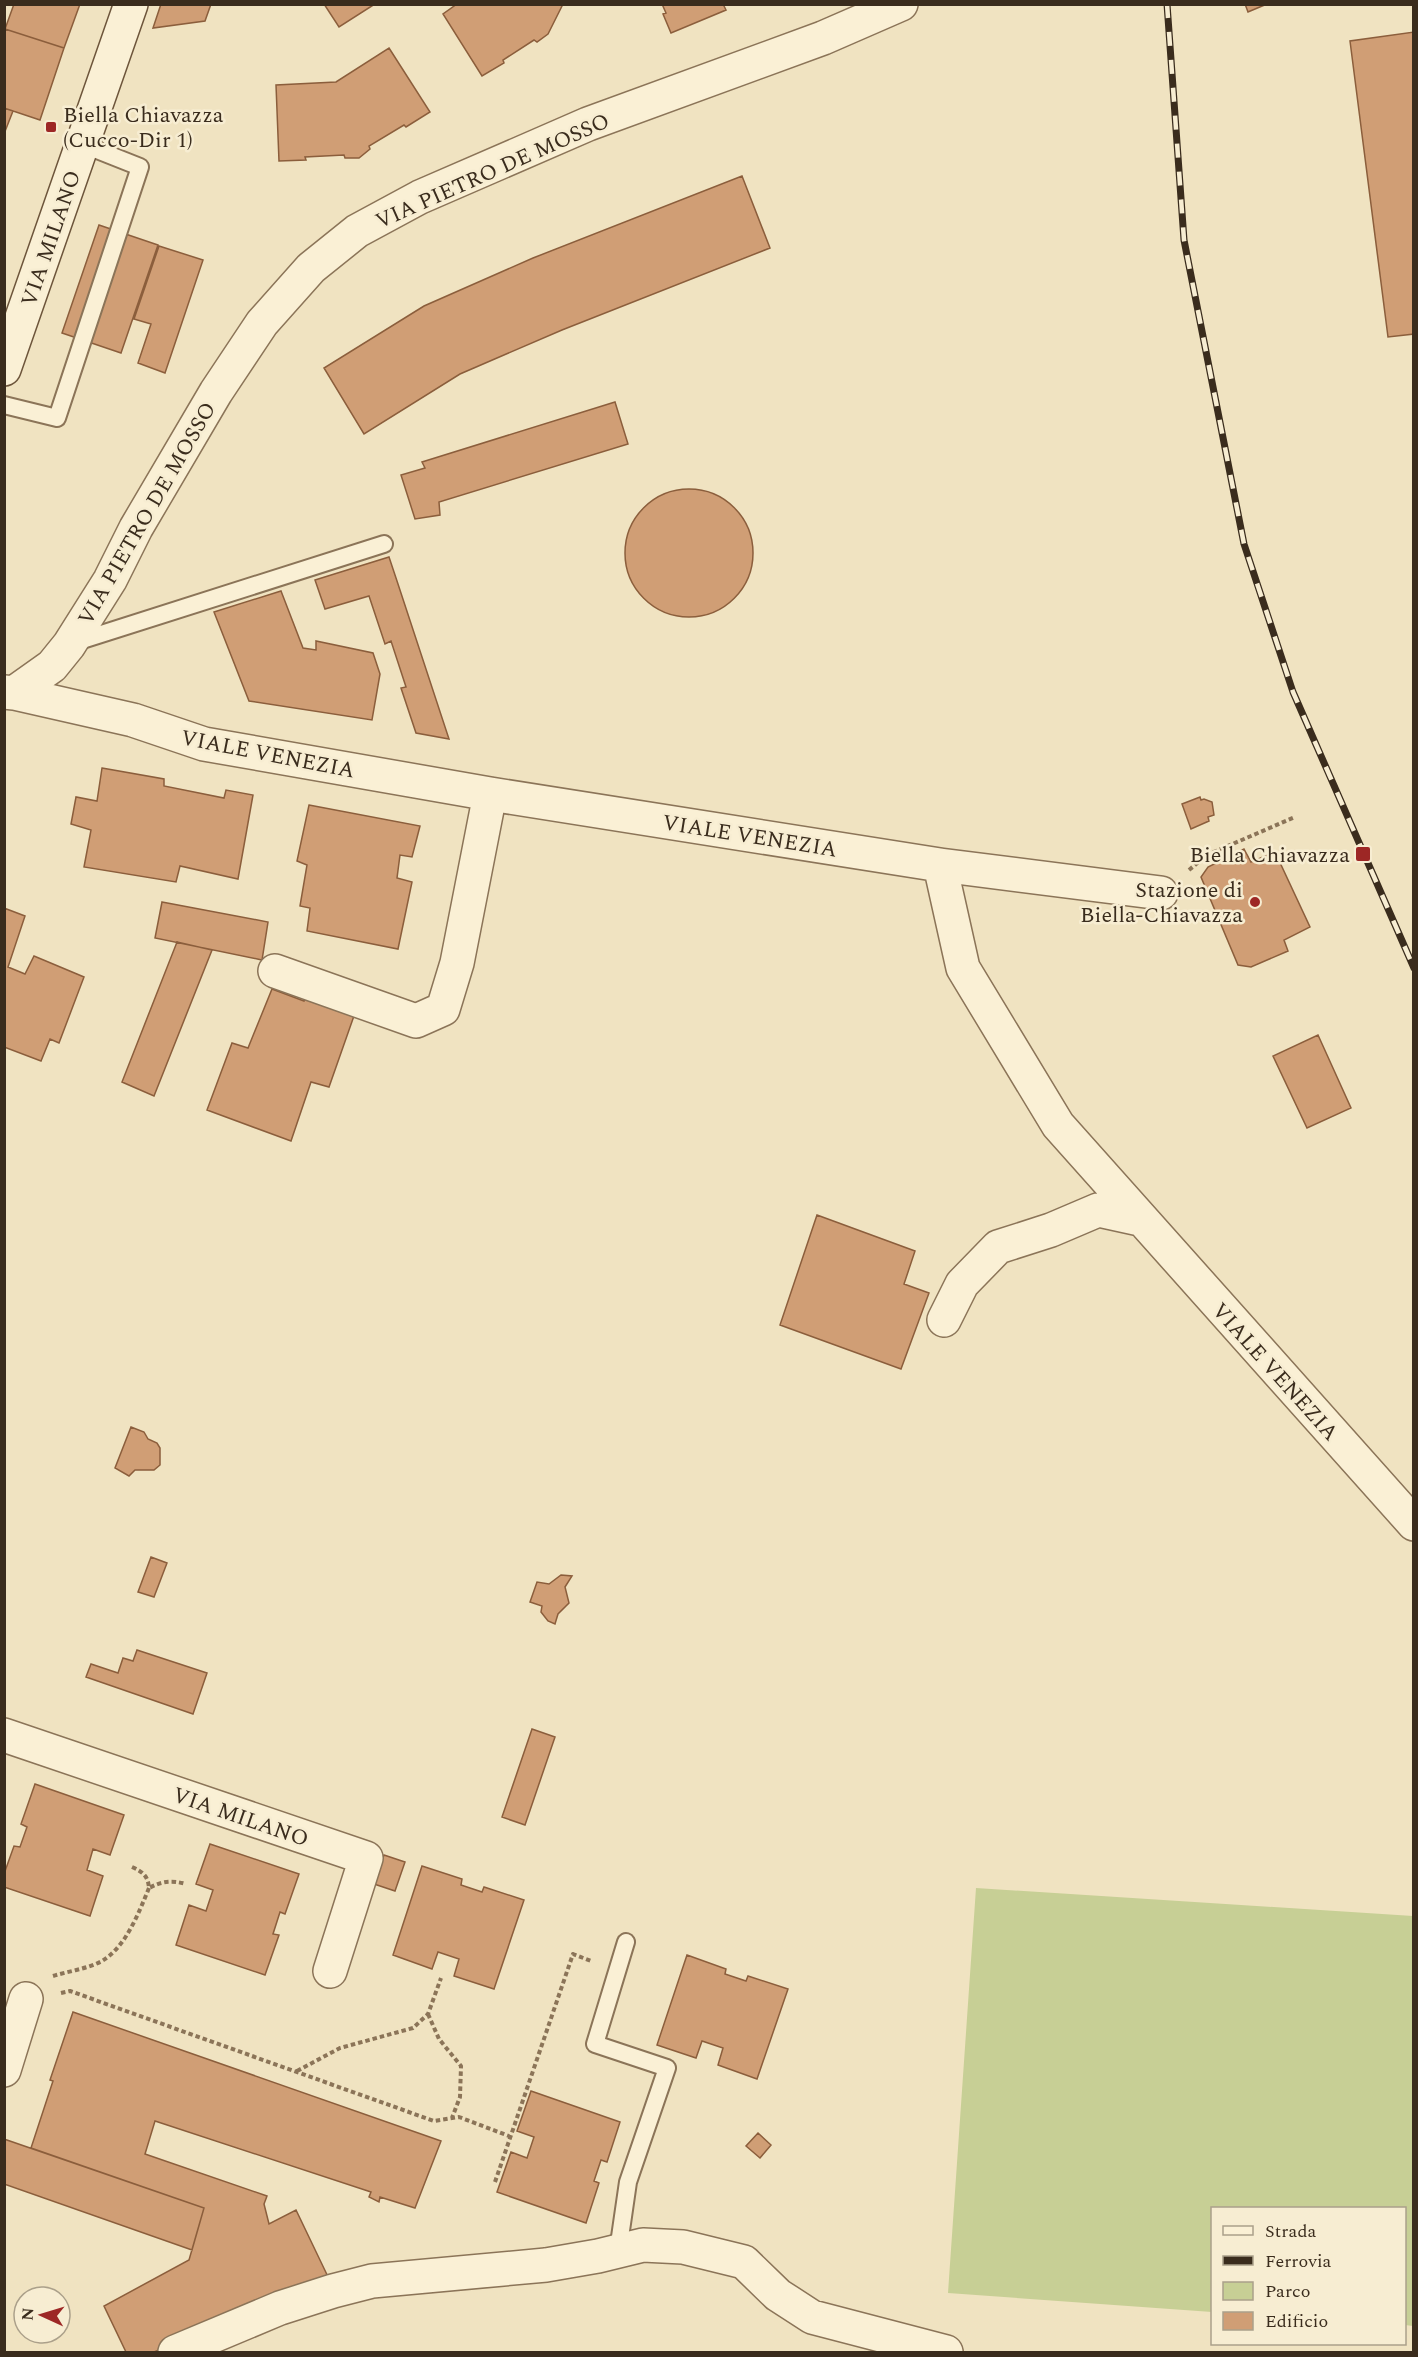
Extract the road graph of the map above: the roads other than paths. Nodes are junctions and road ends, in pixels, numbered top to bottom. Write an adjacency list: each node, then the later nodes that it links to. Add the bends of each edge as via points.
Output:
1 (131, 4): 3 (street, VIA MILANO)
2 (901, 4): 7 (street, VIA PIETRO DE MOSSO, via 823,38 588,124 420,197 357,231 311,268 262,323 216,392)
3 (82, 144): 4 (street, VIA MILANO); 5 (lane, via 140,167 57,418)
4 (4, 369)
5 (4, 405)
6 (384, 544): 7 (lane, VIA PIETRO DE MOSSO)
7 (69, 645): 8 (street, VIA PIETRO DE MOSSO, via 51,666)
8 (9, 692): 9 (street, VIALE VENEZIA, via 133,720 204,744)
9 (489, 794): 10 (street, VIALE VENEZIA); 12 (street, via 457,963 443,1009 416,1021)
10 (940, 865): 11 (street, VIALE VENEZIA); 13 (street, VIALE VENEZIA, via 963,968 1058,1125)
11 (1161, 893)
12 (275, 971)
13 (1139, 1219): 14 (street, via 1098,1210 998,1247 962,1284); 15 (street, VIALE VENEZIA)
14 (944, 1320)
15 (1413, 1524)
16 (4, 1735): 18 (street, VIA MILANO, via 366,1858)
17 (626, 1942): 21 (lane, via 595,2044 667,2068 628,2182)
18 (330, 1971)
19 (26, 1999): 20 (street)
20 (4, 2070)
21 (618, 2251): 22 (street, via 546,2265 372,2281 279,2308); 23 (street, via 643,2245 683,2247 744,2262 778,2295 812,2317)
22 (175, 2352)
23 (946, 2352)

